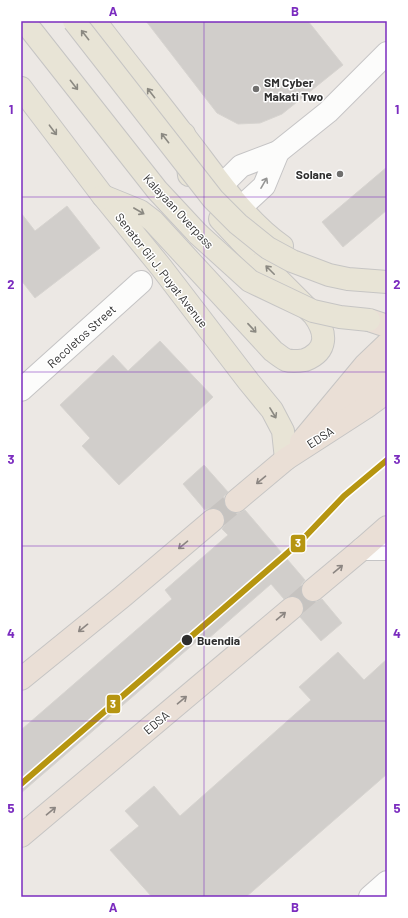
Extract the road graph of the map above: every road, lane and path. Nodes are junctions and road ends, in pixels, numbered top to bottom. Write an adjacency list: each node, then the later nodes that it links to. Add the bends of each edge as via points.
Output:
1 (24, 21): 13 (main road, Kalayaan Overpass, one-way to 13, bridge, via 157,190 198,234 250,281 313,310 340,317)
2 (74, 21): 11 (main road, one-way to 2, bridge, via 348,279 300,264 268,248 238,224 213,199)
3 (95, 21): 6 (main road, one-way to 3)
4 (387, 53): 7 (street, via 328,112)
5 (21, 88): 9 (main road, Senator Gil J. Puyat Avenue, one-way to 9)
6 (184, 134): 8 (main road); 9 (main road, one-way to 6, via 140,211 153,221 273,351 286,360 298,362 314,356 324,343 320,324 200,196 190,178)
7 (278, 152): 8 (street, via 241,166); 10 (street, one-way to 7, via 264,186)
8 (222, 185): 10 (main road)
9 (103, 196): 18 (main road, Senator Gil J. Puyat Avenue, one-way to 18, via 272,410 283,431)
10 (241, 207): 11 (main road, via 256,224 296,256 331,269)
11 (387, 281)
12 (141, 282): 16 (street, Recoletos Street)
13 (381, 322)
14 (387, 344): 18 (highway, via 365,365)
15 (387, 369): 18 (highway)
16 (21, 390)
17 (387, 392): 18 (highway, EDSA)
18 (286, 459): 19 (highway, EDSA, one-way to 19)
19 (236, 501)
20 (213, 520): 26 (highway, one-way to 26)
21 (387, 527): 22 (highway)
22 (362, 549): 23 (street); 24 (highway, one-way to 22)
23 (387, 550)
24 (313, 590)
25 (292, 608): 27 (highway, EDSA, one-way to 25)
26 (21, 679)
27 (21, 836)
28 (387, 882): 29 (street)
29 (370, 897)

